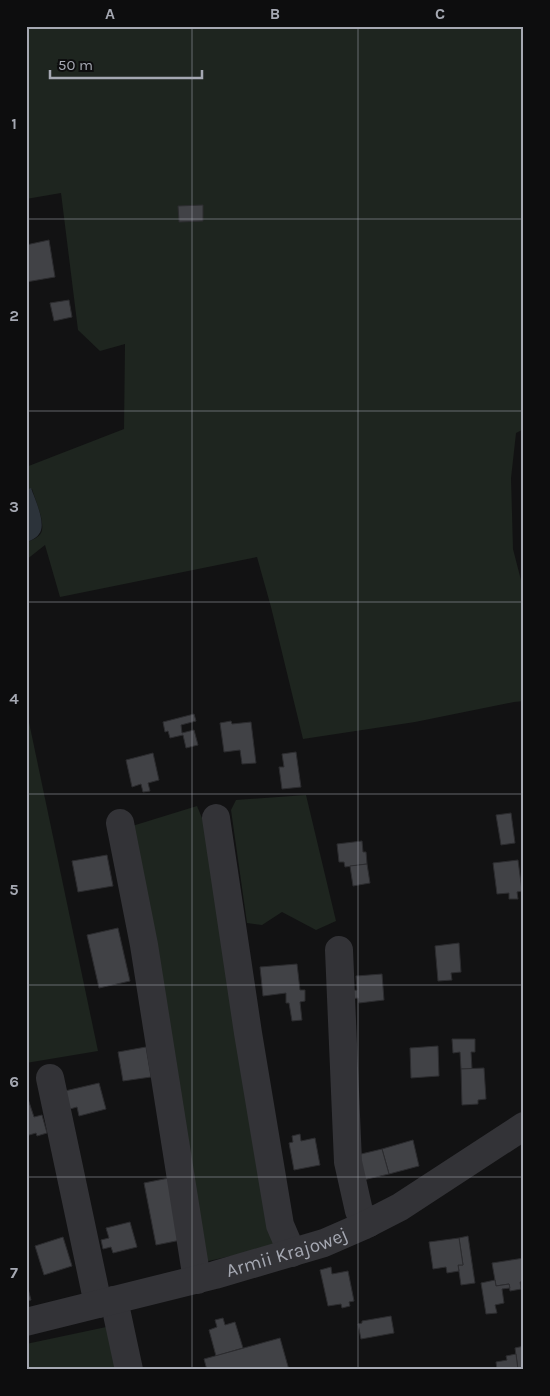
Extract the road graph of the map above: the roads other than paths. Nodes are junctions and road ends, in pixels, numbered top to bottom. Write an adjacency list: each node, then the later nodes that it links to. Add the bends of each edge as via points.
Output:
1 (216, 818): 7 (street, via 280,1225)
2 (120, 823): 8 (street, via 144,945)
3 (339, 950): 6 (street, via 348,1162 359,1211)
4 (50, 1078): 9 (street)
5 (524, 1126): 6 (street, Armii Krajowej, via 400,1207)
6 (369, 1223): 7 (street, Armii Krajowej)
7 (292, 1253): 8 (street, Armii Krajowej)
8 (197, 1280): 9 (street, Armii Krajowej)
9 (106, 1302): 10 (street, Armii Krajowej); 11 (street)
10 (26, 1322)
11 (129, 1370)

